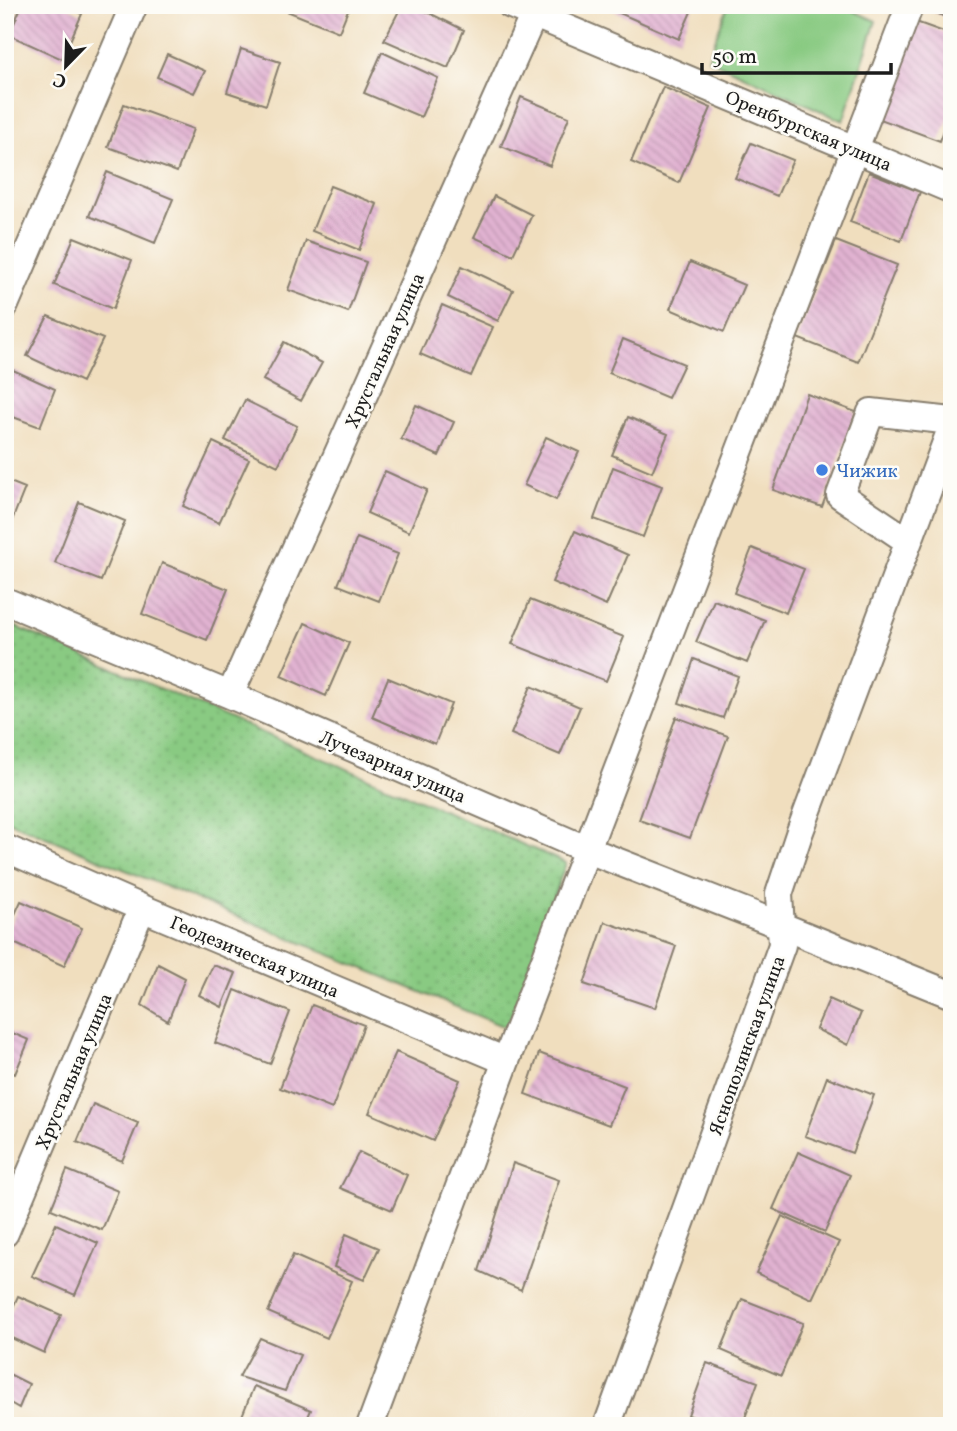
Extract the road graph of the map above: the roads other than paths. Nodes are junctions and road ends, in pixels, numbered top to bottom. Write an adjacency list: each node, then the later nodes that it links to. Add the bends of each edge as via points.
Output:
1 (134, 5): 6 (street)
2 (910, 5): 4 (street)
3 (527, 8): 4 (street, Оренбургская улица); 10 (street, Хрустальная улица)
4 (854, 150): 5 (street, Оренбургская улица); 12 (street)
5 (952, 190)
6 (5, 305)
7 (952, 424): 8 (street, Яснополянская улица); 8 (street, via 871,412 840,495)
8 (908, 541): 14 (street, Яснополянская улица, via 779,894)
9 (5, 601): 10 (street, Лучезарная улица)
10 (230, 695): 12 (street, Лучезарная улица)
11 (5, 848): 13 (street, Геодезическая улица)
12 (588, 850): 14 (street, Лучезарная улица); 16 (street)
13 (142, 908): 16 (street, Геодезическая улица); 17 (street, Хрустальная улица)
14 (782, 926): 15 (street, Лучезарная улица); 19 (street, Яснополянская улица, via 782,945)
15 (952, 995)
16 (506, 1061): 18 (street)
17 (5, 1233)
18 (370, 1426)
19 (607, 1426)

